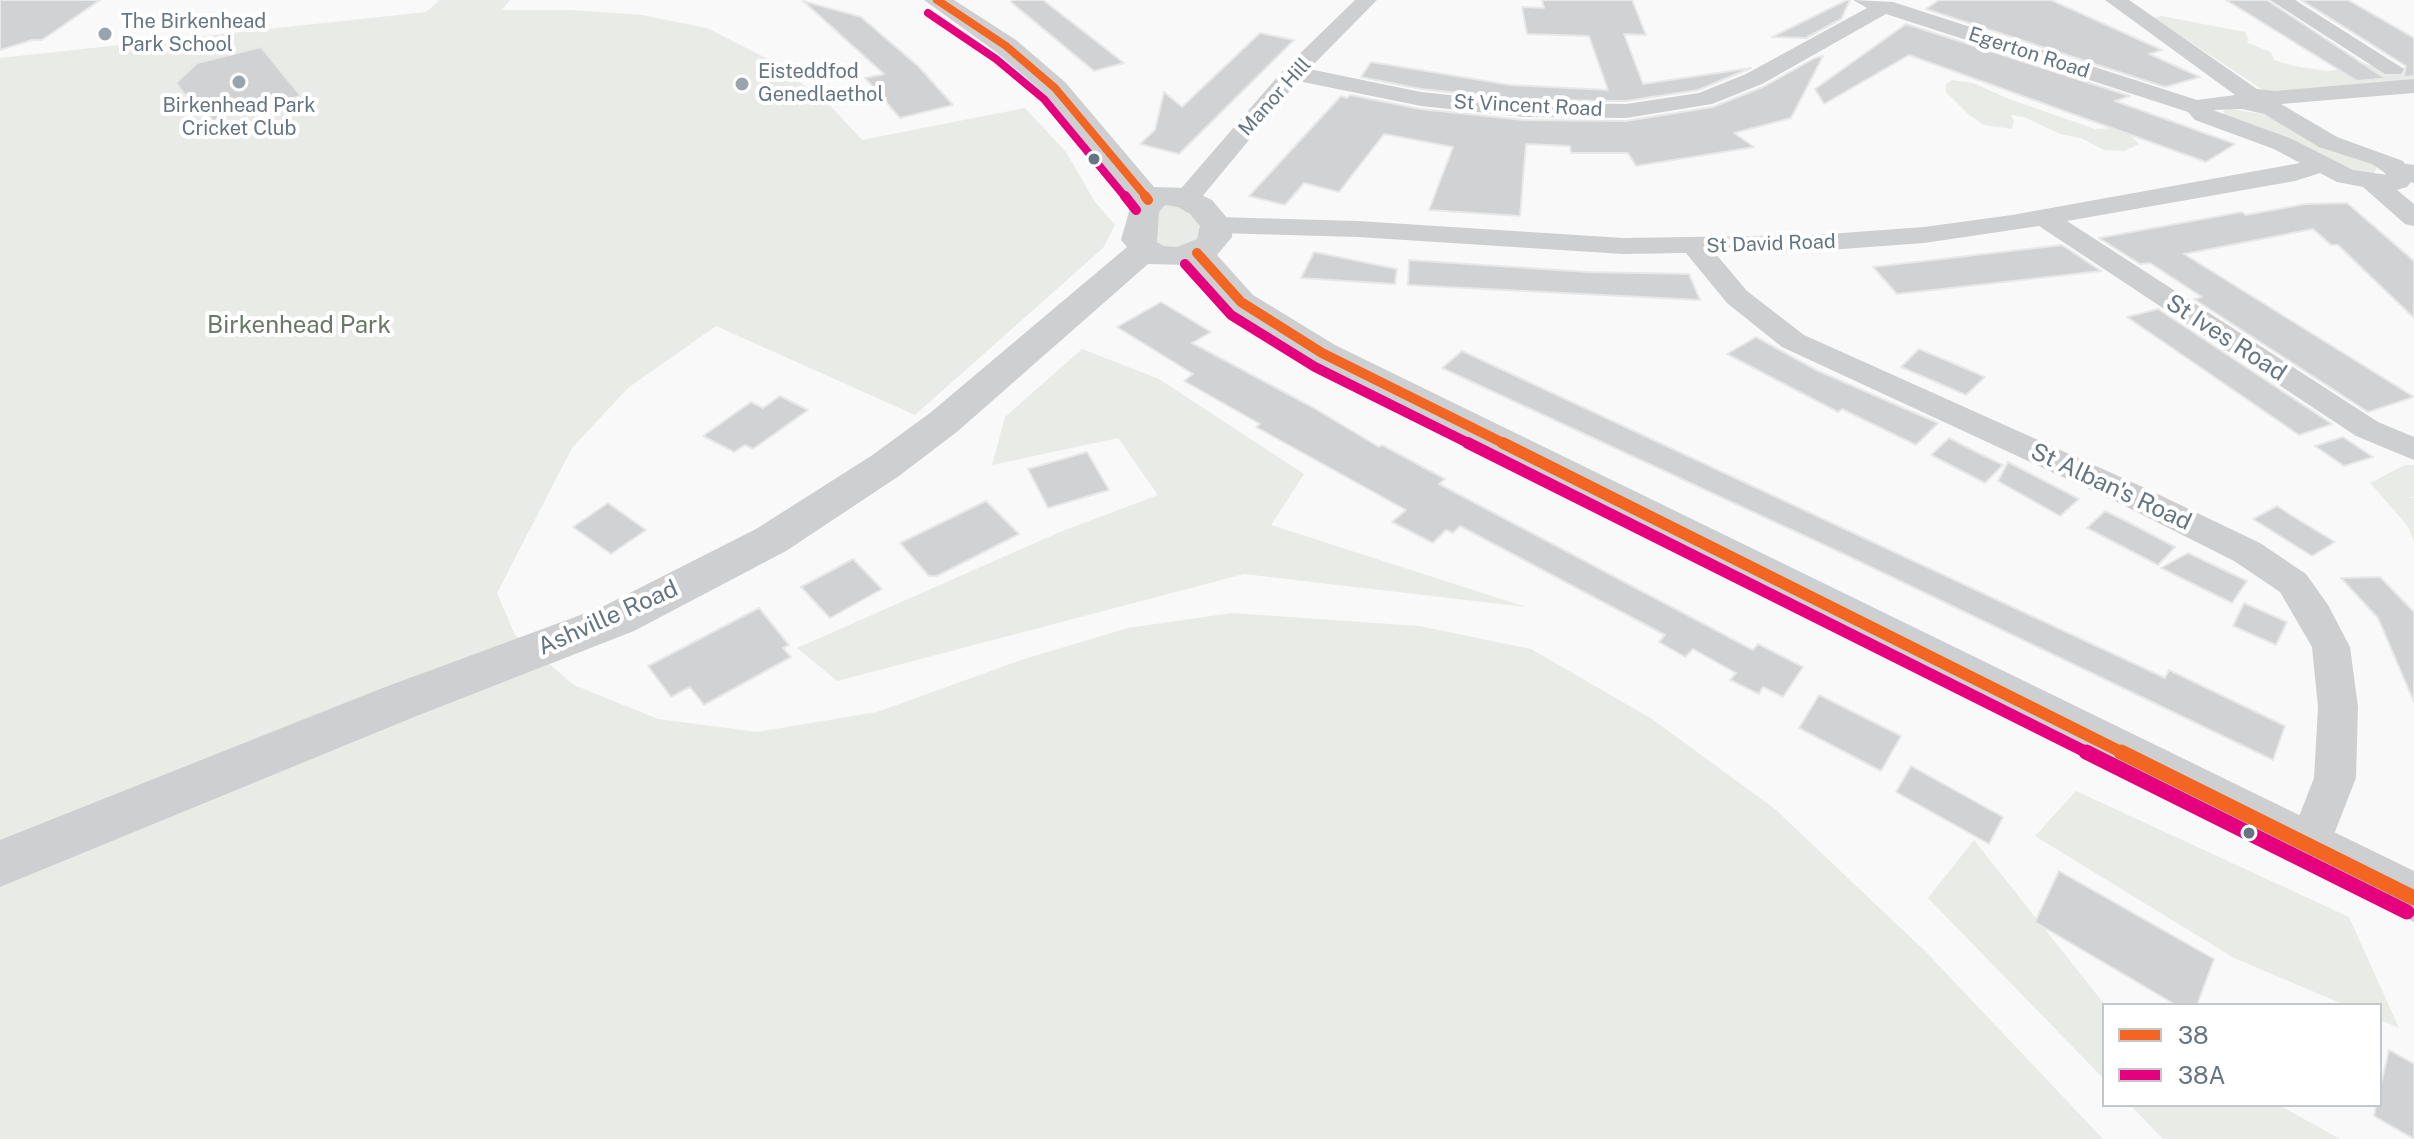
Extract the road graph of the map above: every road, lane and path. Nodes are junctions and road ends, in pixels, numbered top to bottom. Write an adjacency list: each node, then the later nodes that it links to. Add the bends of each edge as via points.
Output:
1 (937, 0): 15 (street, via 1006,46 1055,88)
2 (1367, 0): 8 (street, Manor Hill)
3 (1862, 0): 6 (street, Egerton Road)
4 (2115, 0): 10 (street)
5 (2280, 0): 7 (street)
6 (1886, 6): 8 (street, St Vincent Road, via 1717,94 1626,111 1524,110 1421,99); 11 (street, Egerton Road)
7 (2393, 69)
8 (1293, 73): 14 (street, Manor Hill)
9 (2414, 86): 10 (street)
10 (2255, 100): 11 (street); 13 (street, via 2328,142 2381,159)
11 (2196, 107): 12 (street, via 2203,115 2283,144)
12 (2319, 165): 13 (street, via 2346,177); 16 (street, St David Road)
13 (2395, 176): 17 (street)
14 (1187, 198): 15 (street, via 1162,195); 18 (street, via 1201,207)
15 (1148, 200): 20 (street, via 1138,240)
16 (2044, 218): 19 (street, St David Road, via 1872,240); 21 (street, St Ives Road, via 2367,429)
17 (2414, 218)
18 (1207, 239): 19 (street, St David Road, via 1358,229); 20 (street, via 1181,257 1157,256); 22 (street, via 1241,302 1322,353)
19 (1695, 246): 22 (street, St Alban's Road, via 1737,297 1793,341 2133,496 2247,552 2293,583 2331,647 2338,707 2335,778)
20 (1145, 249): 23 (street, Ashville Road, via 944,422 771,540 618,619)
21 (2414, 449)
22 (2309, 847): 24 (street)
23 (0, 864)
24 (2414, 898)

